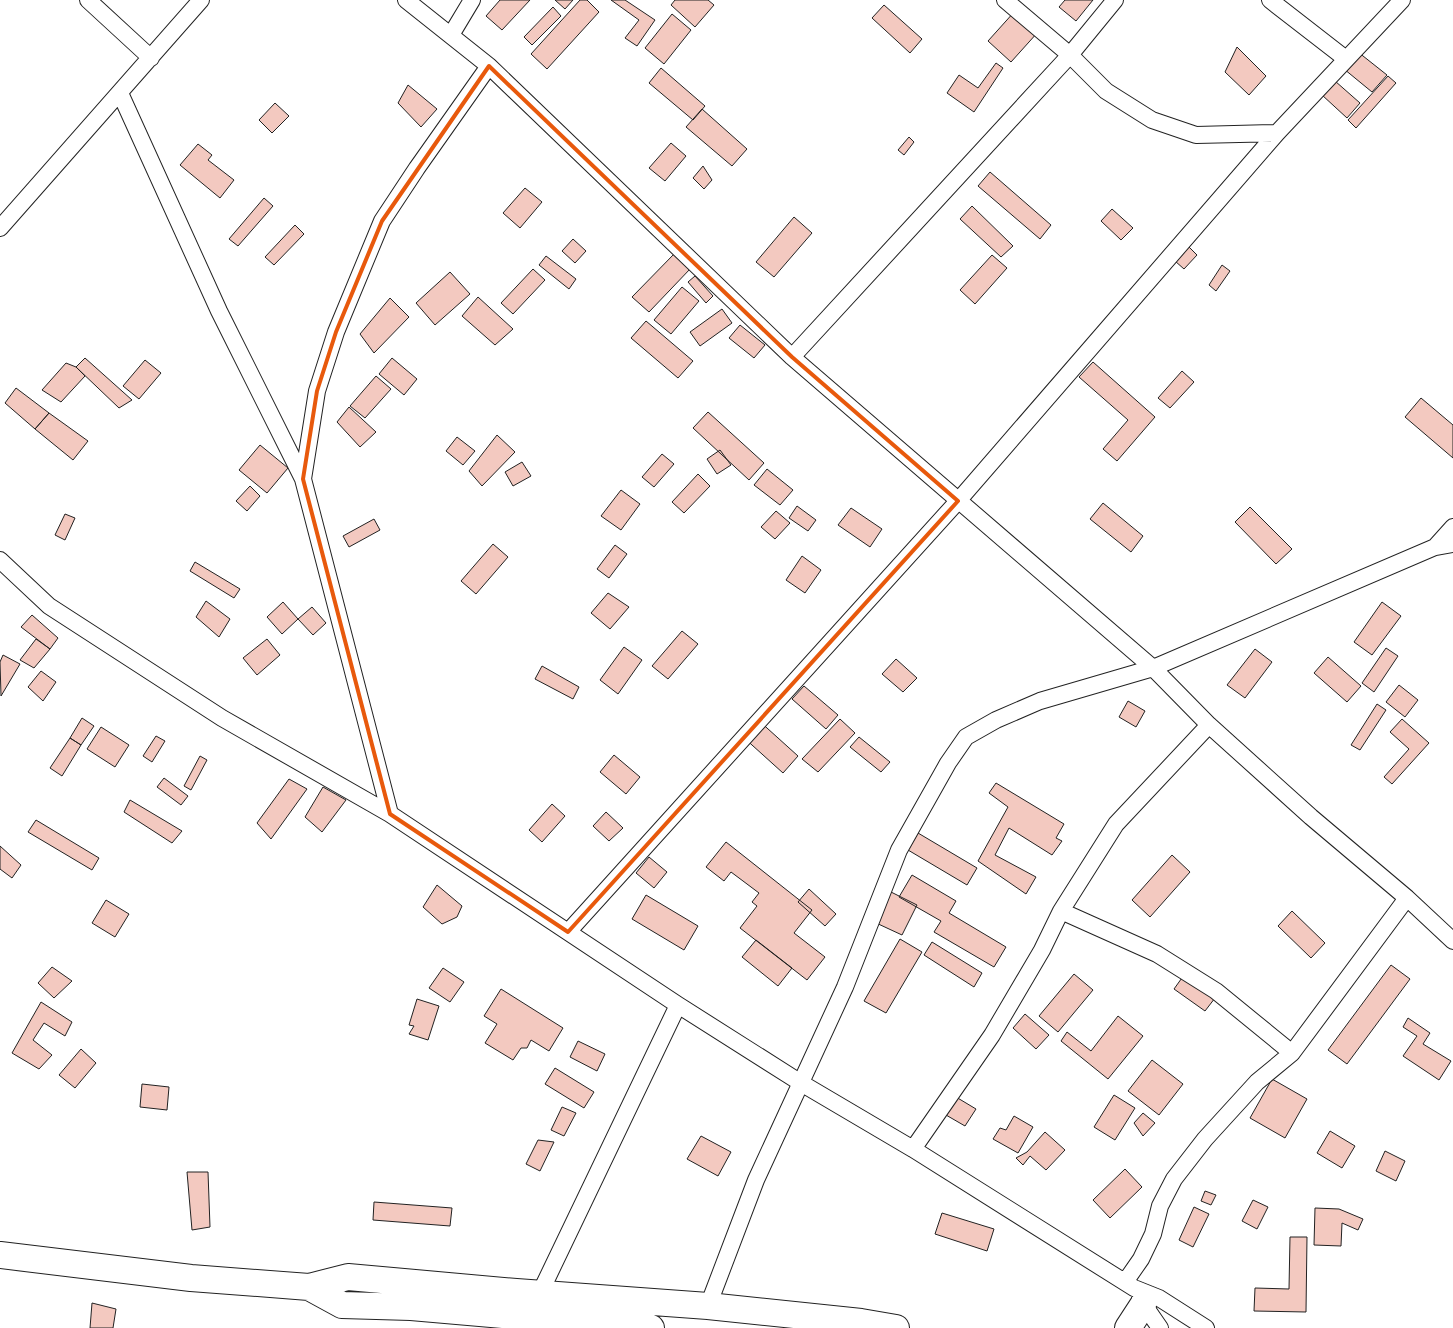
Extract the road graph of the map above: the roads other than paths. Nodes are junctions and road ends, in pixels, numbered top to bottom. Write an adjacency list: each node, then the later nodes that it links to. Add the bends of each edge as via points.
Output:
1 (88, 0): 11 (street)
2 (201, 0): 11 (street)
3 (406, 0): 9 (street)
4 (472, 0): 9 (street)
5 (1005, 0): 10 (street)
6 (1115, 0): 10 (street)
7 (1270, 0): 12 (street)
8 (1402, 0): 12 (street)
9 (451, 35): 13 (street)
10 (1070, 55): 15 (street, via 1106,91 1152,120 1196,135); 17 (street)
11 (151, 58): 14 (street)
12 (1346, 59): 15 (street)
13 (489, 66): 17 (street); 18 (street, via 382,221 336,332 317,391)
14 (120, 93): 16 (street); 18 (street, via 219,311)
15 (1277, 133): 19 (street)
16 (0, 228)
17 (792, 357): 19 (street)
18 (303, 479): 26 (street)
19 (958, 500): 24 (street); 29 (street)
20 (1453, 526): 22 (street)
21 (1453, 544): 22 (street)
22 (1435, 547): 24 (street)
23 (0, 560): 26 (street, via 57,612 222,718)
24 (1153, 668): 25 (street); 33 (street, via 1040,701 966,737 899,850 845,987)
25 (1209, 724): 27 (street, via 1311,817); 28 (street, via 1116,824)
26 (390, 814): 29 (street)
27 (1407, 898): 30 (street); 32 (street)
28 (1061, 911): 32 (street, via 1157,954 1216,991); 34 (street, via 992,1035)
29 (568, 932): 31 (street)
30 (1453, 941)
31 (678, 1005): 33 (street); 38 (street)
32 (1292, 1053): 37 (street, via 1257,1082 1174,1179 1160,1206 1141,1259)
33 (801, 1083): 34 (street); 39 (street, via 756,1180)
34 (913, 1149): 37 (street)
35 (0, 1255): 36 (main road, via 191,1278)
36 (309, 1287): 38 (main road, via 348,1277); 40 (main road, via 342,1305 411,1307)
37 (1134, 1292): 43 (main road); 44 (street); 45 (street, via 1159,1298)
38 (540, 1294): 39 (main road)
39 (708, 1306): 42 (main road)
40 (521, 1322): 41 (main road)
41 (650, 1328)
42 (896, 1328)
43 (1128, 1328)
44 (1160, 1328)
45 (1206, 1328)

